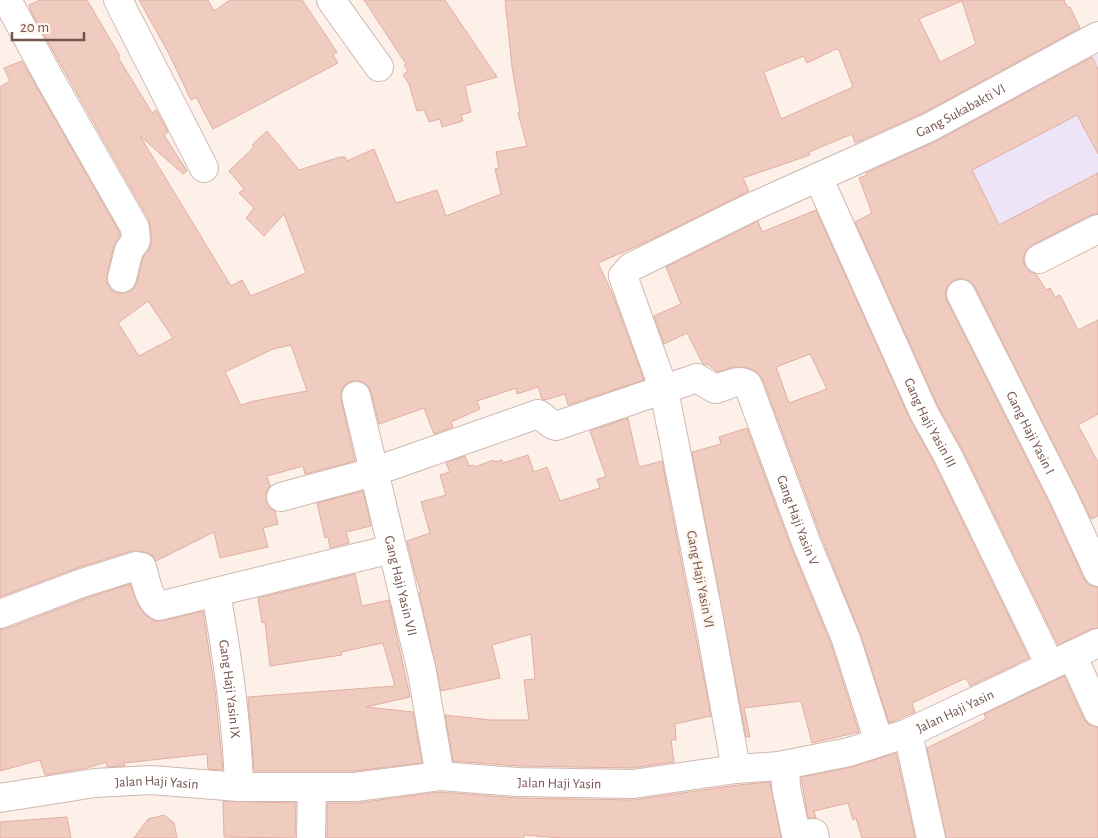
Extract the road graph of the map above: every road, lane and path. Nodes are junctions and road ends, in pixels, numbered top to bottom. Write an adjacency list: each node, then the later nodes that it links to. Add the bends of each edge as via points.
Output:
1 (8, 0): 10 (street, via 135,228 136,241 129,250)
2 (118, 0): 6 (street)
3 (331, 0): 5 (street)
4 (1098, 36): 7 (street, Gang Sukabakti VI, via 930,127)
5 (379, 67)
6 (204, 168)
7 (818, 177): 12 (street, Gang Sukabakti VI, via 626,270 623,276); 21 (street, Gang Haji Yasin III, via 924,413)
8 (1098, 229): 9 (street)
9 (1039, 259)
10 (122, 278)
11 (961, 294): 17 (street, Gang Haji Yasin I)
12 (664, 390): 14 (street, via 556,426 538,414); 24 (street, Gang Haji Yasin V, via 697,378 715,389 740,382 748,385 846,639); 26 (street, Gang Haji Yasin VI)
13 (356, 396): 14 (street, Gang Haji Yasin VII)
14 (373, 472): 15 (street); 16 (street, Gang Haji Yasin VII)
15 (281, 497)
16 (392, 549): 18 (street); 27 (street, Gang Haji Yasin VII, via 422,672)
17 (1098, 572)
18 (216, 592): 19 (street, via 159,606 154,603 142,568 136,566); 28 (street, Gang Haji Yasin IX, via 236,730)
19 (0, 614)
20 (1098, 643): 21 (street, Jalan Haji Yasin)
21 (1061, 660): 22 (street, Gang Haji Yasin III); 23 (street, Jalan Haji Yasin)
22 (1098, 712)
23 (908, 733): 24 (street, Jalan Haji Yasin); 33 (street)
24 (879, 742): 25 (street, Jalan Haji Yasin, via 849,752)
25 (785, 764): 26 (street, Jalan Haji Yasin); 32 (street, via 786,787 796,835 814,834)
26 (736, 769): 27 (street, Jalan Haji Yasin, via 633,784 517,782)
27 (440, 776): 29 (street, Jalan Haji Yasin, via 355,787)
28 (239, 786): 29 (street, Jalan Haji Yasin); 30 (street, Jalan Haji Yasin, via 151,780 95,783)
29 (312, 787): 31 (street)
30 (0, 798)
31 (311, 838)
32 (815, 838)
33 (931, 838)

